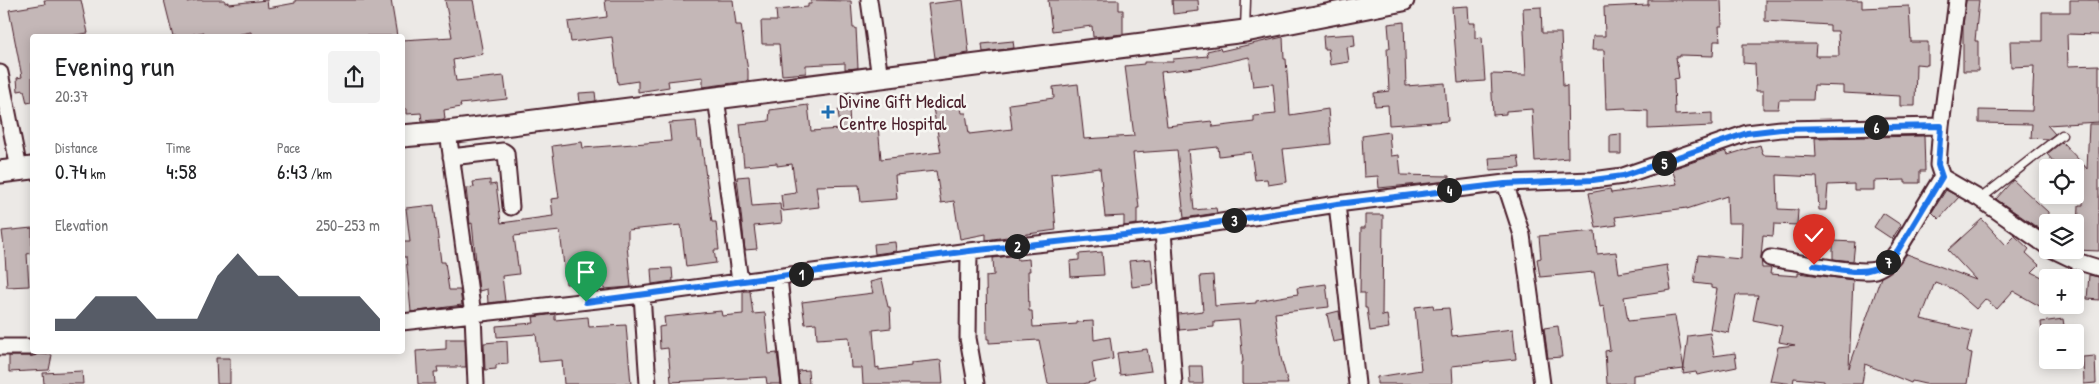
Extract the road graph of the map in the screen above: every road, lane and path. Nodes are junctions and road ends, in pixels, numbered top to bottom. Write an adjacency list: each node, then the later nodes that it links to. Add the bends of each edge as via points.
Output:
1 (870, 0): 7 (street)
2 (1246, 0): 5 (lane)
3 (1957, 0): 9 (street)
4 (1391, 1): 5 (street)
5 (1245, 31): 7 (street)
6 (0, 73): 14 (street)
7 (880, 78): 8 (street)
8 (716, 97): 10 (street); 27 (street)
9 (1941, 126): 15 (street, via 1938,165); 16 (street, via 1781,129 1747,133 1623,176)
10 (448, 132): 12 (street); 13 (street)
11 (2062, 135): 17 (lane)
12 (405, 136)
13 (451, 157): 19 (street, via 506,153); 29 (street)
14 (17, 170)
15 (1942, 177): 17 (street); 23 (street, via 1898,250 1883,266 1858,271)
16 (1505, 184): 18 (street); 39 (street, via 1522,235)
17 (1980, 199): 21 (street)
18 (1337, 204): 20 (street); 38 (street)
19 (511, 207)
20 (1163, 231): 22 (street); 37 (street)
21 (2039, 241)
22 (969, 251): 26 (street); 36 (street, via 968,338)
23 (1770, 258)
24 (2072, 259): 25 (street)
25 (2099, 268)
26 (779, 277): 27 (street); 35 (street)
27 (740, 282): 28 (street)
28 (642, 295): 29 (street); 34 (street)
29 (473, 315): 30 (street); 33 (street)
30 (405, 322)
31 (0, 347): 32 (street)
32 (30, 347)
33 (476, 384)
34 (648, 384)
35 (790, 384)
36 (976, 384)
37 (1174, 384)
38 (1357, 384)
39 (1542, 384)

